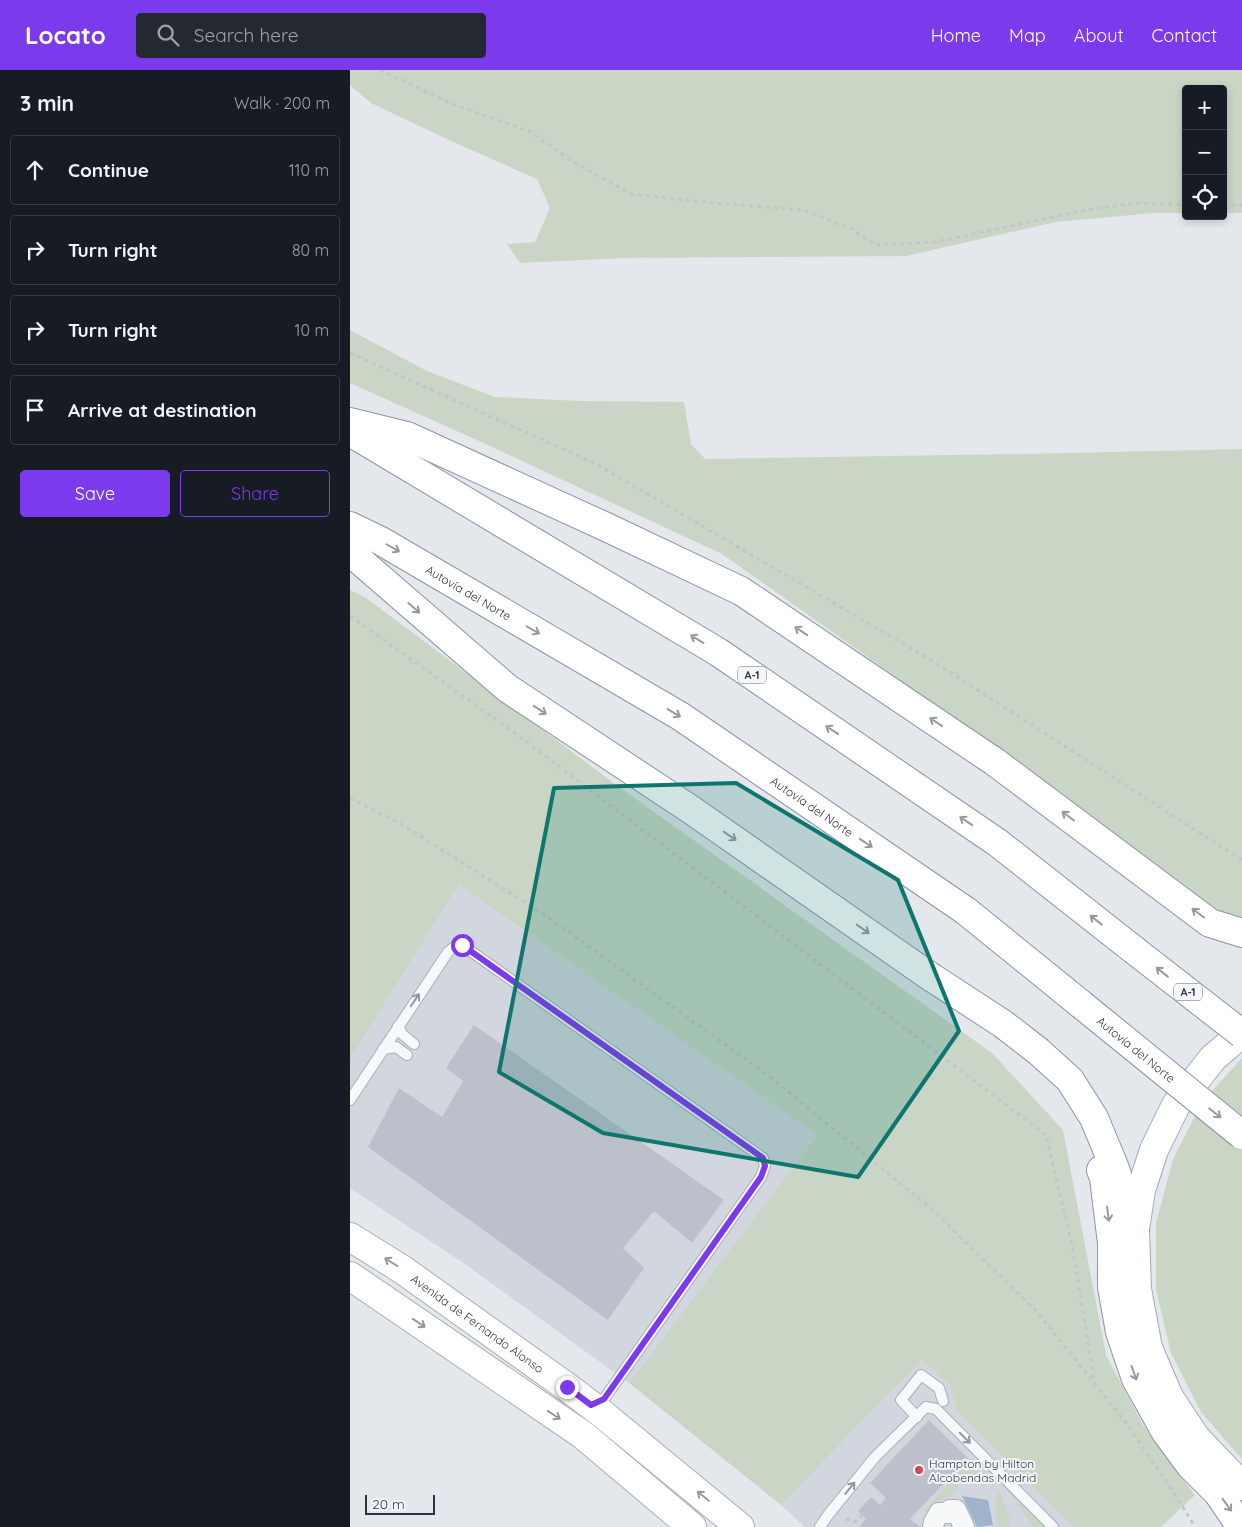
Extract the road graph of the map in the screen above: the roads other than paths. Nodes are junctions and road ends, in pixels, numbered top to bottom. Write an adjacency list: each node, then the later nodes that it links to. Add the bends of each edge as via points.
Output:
1 (350, 422): 5 (main road, one-way to 1, via 1210,923 996,762 741,591 407,436)
2 (350, 432): 8 (main road, A-1, one-way to 2, bridge, via 998,843 718,652)
3 (350, 526): 13 (main road, Autovía del Norte, one-way to 13, bridge, via 680,716 966,910)
4 (350, 554): 6 (main road, one-way to 6, via 507,688 690,809)
5 (1242, 933)
6 (928, 975): 14 (main road, via 1003,1024 1070,1080 1094,1118); 27 (main road, one-way to 27, via 1063,1090 1087,1128 1104,1178 1112,1243 1112,1287 1120,1332 1136,1379 1165,1431 1190,1465 1218,1493)
7 (398, 1026): 9 (lane); 10 (lane); 18 (lane, one-way to 18, via 448,952 462,945 763,1158 765,1166 756,1185 604,1399)
8 (1242, 1034): 14 (main road, via 1213,1058 1176,1105 1154,1150 1141,1190)
9 (414, 1044)
10 (383, 1050): 11 (lane, via 396,1047); 12 (lane)
11 (407, 1055)
12 (350, 1100)
13 (1242, 1135)
14 (1135, 1229): 20 (main road, via 1137,1289 1148,1348 1169,1397 1196,1438)
15 (350, 1237): 18 (main road, Avenida de Fernando Alonso, one-way to 15, via 402,1270)
16 (350, 1276): 21 (main road, one-way to 21, via 583,1435)
17 (943, 1401): 19 (lane, via 939,1388 921,1375 901,1400)
18 (591, 1405): 22 (main road, Avenida de Fernando Alonso, one-way to 18)
19 (917, 1416): 23 (lane, one-way to 19, via 875,1457); 26 (lane, one-way to 26, via 926,1407 936,1409)
20 (1241, 1488)
21 (692, 1527)
22 (740, 1527)
23 (820, 1527)
24 (933, 1527): 25 (street, via 939,1513 956,1510)
25 (964, 1527)
26 (1053, 1527)
27 (1241, 1527)

